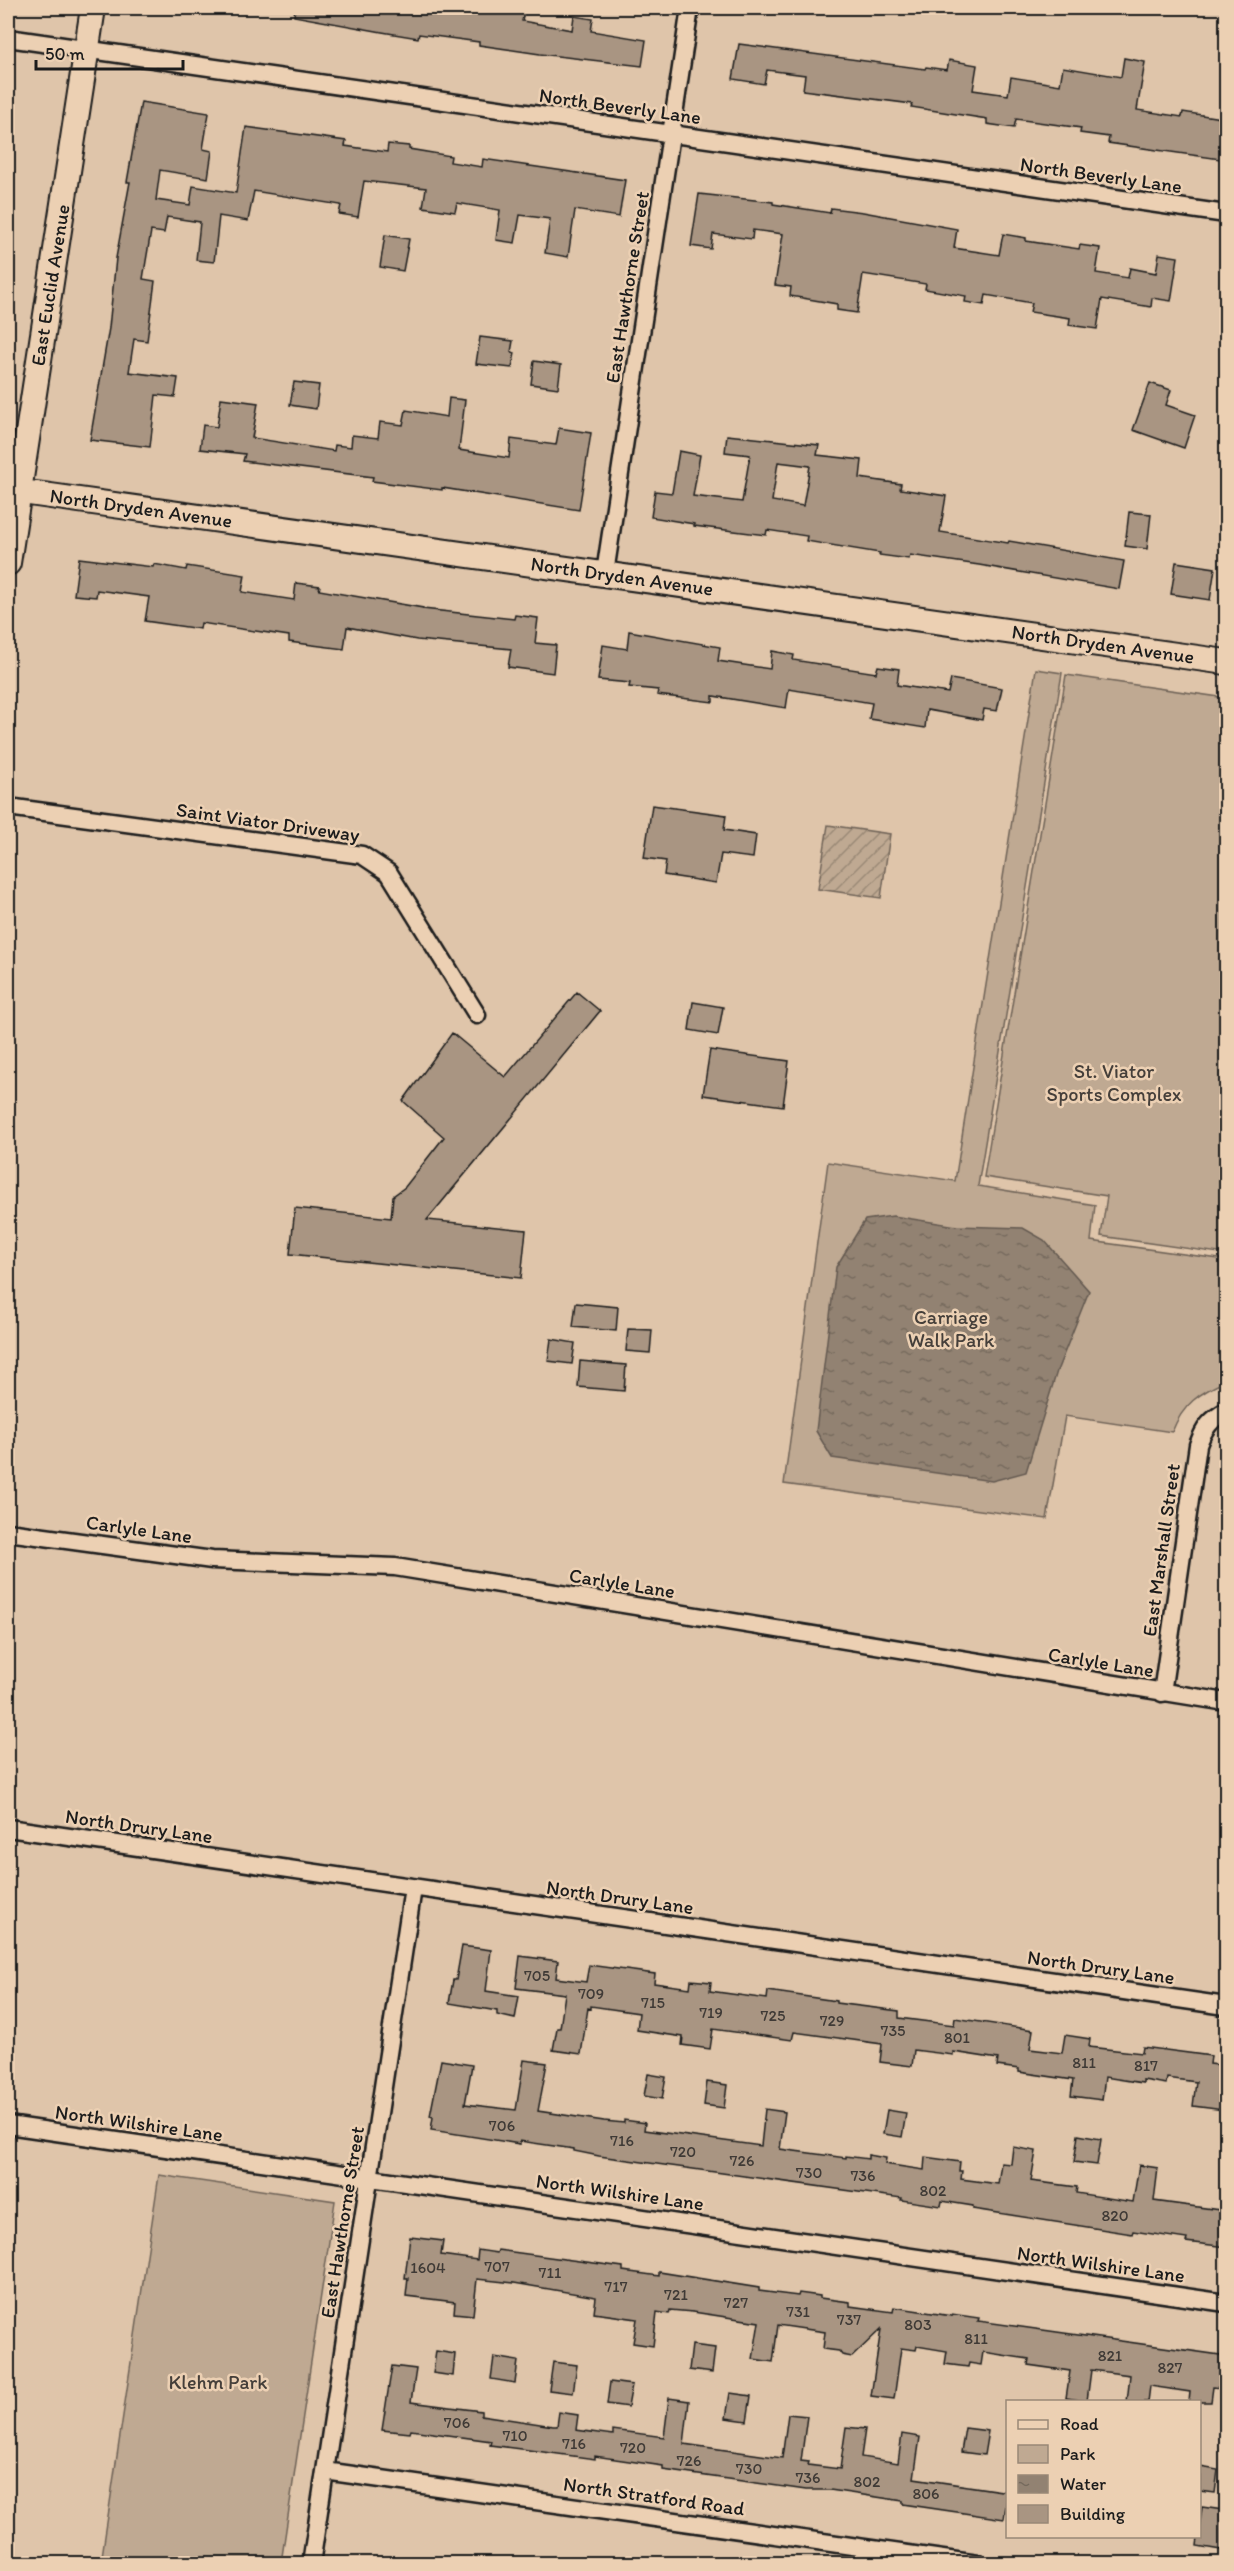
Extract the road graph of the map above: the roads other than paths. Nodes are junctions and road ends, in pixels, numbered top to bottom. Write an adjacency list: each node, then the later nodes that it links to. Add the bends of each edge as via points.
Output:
1 (93, 8): 4 (street, East Euclid Avenue)
2 (690, 8): 5 (street, East Hawthorne Street)
3 (8, 38): 4 (street, North Beverly Lane)
4 (87, 48): 5 (street, North Beverly Lane); 7 (street, East Euclid Avenue)
5 (670, 135): 6 (street, North Beverly Lane); 9 (street, East Hawthorne Street)
6 (1227, 214)
7 (13, 490): 8 (street, East Euclid Avenue); 9 (street, North Dryden Avenue)
8 (8, 564)
9 (605, 573): 10 (street, North Dryden Avenue)
10 (1227, 662)
11 (8, 807): 12 (street, Saint Viator Driveway, via 362,855 389,873)
12 (477, 1015)
13 (1220, 1414): 15 (street, East Marshall Street, via 1203,1431 1198,1445)
14 (8, 1532): 15 (street, Carlyle Lane, via 212,1560 395,1567)
15 (1162, 1693): 16 (street, Carlyle Lane)
16 (1227, 1702)
17 (8, 1828): 18 (street, North Drury Lane)
18 (413, 1888): 19 (street, North Drury Lane); 21 (street, East Hawthorne Street)
19 (1227, 2006)
20 (8, 2125): 21 (street, North Wilshire Lane)
21 (370, 2177): 22 (street, North Wilshire Lane); 23 (street, East Hawthorne Street)
22 (1227, 2303)
23 (325, 2470): 24 (street, East Hawthorne Street); 25 (street, North Stratford Road)
24 (311, 2564)
25 (978, 2564)

